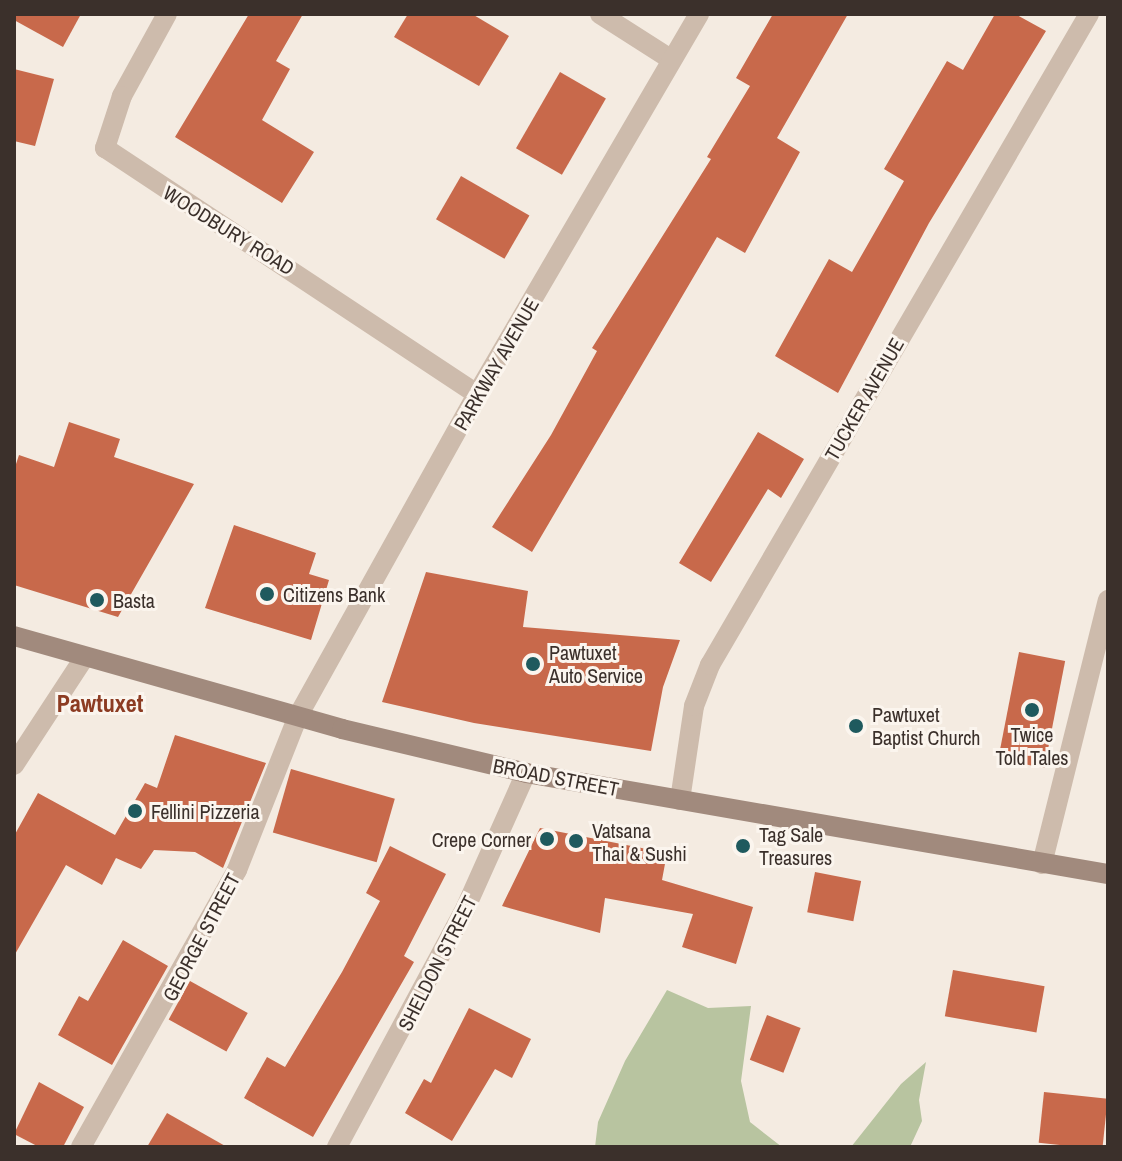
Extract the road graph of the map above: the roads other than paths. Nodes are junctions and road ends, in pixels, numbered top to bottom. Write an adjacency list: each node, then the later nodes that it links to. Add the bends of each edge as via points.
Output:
1 (167, 14): 6 (street, WOODBURY ROAD, via 122,96 105,148)
2 (600, 14): 5 (street)
3 (699, 14): 5 (street, PARKWAY AVENUE)
4 (1089, 14): 13 (street, TUCKER AVENUE, via 710,665 694,706)
5 (672, 60): 6 (street, PARKWAY AVENUE)
6 (477, 394): 10 (street, PARKWAY AVENUE)
7 (1108, 600): 14 (street)
8 (14, 636): 9 (main road, BROAD STREET)
9 (84, 658): 10 (main road, BROAD STREET); 11 (street)
10 (298, 716): 12 (main road, BROAD STREET); 16 (street, GEORGE STREET, via 270,798 237,870)
11 (14, 765)
12 (526, 773): 13 (main road, BROAD STREET); 17 (street, SHELDON STREET, via 460,920)
13 (680, 800): 14 (main road, BROAD STREET)
14 (1042, 864): 15 (main road, BROAD STREET)
15 (1108, 874)
16 (81, 1147)
17 (337, 1147)

